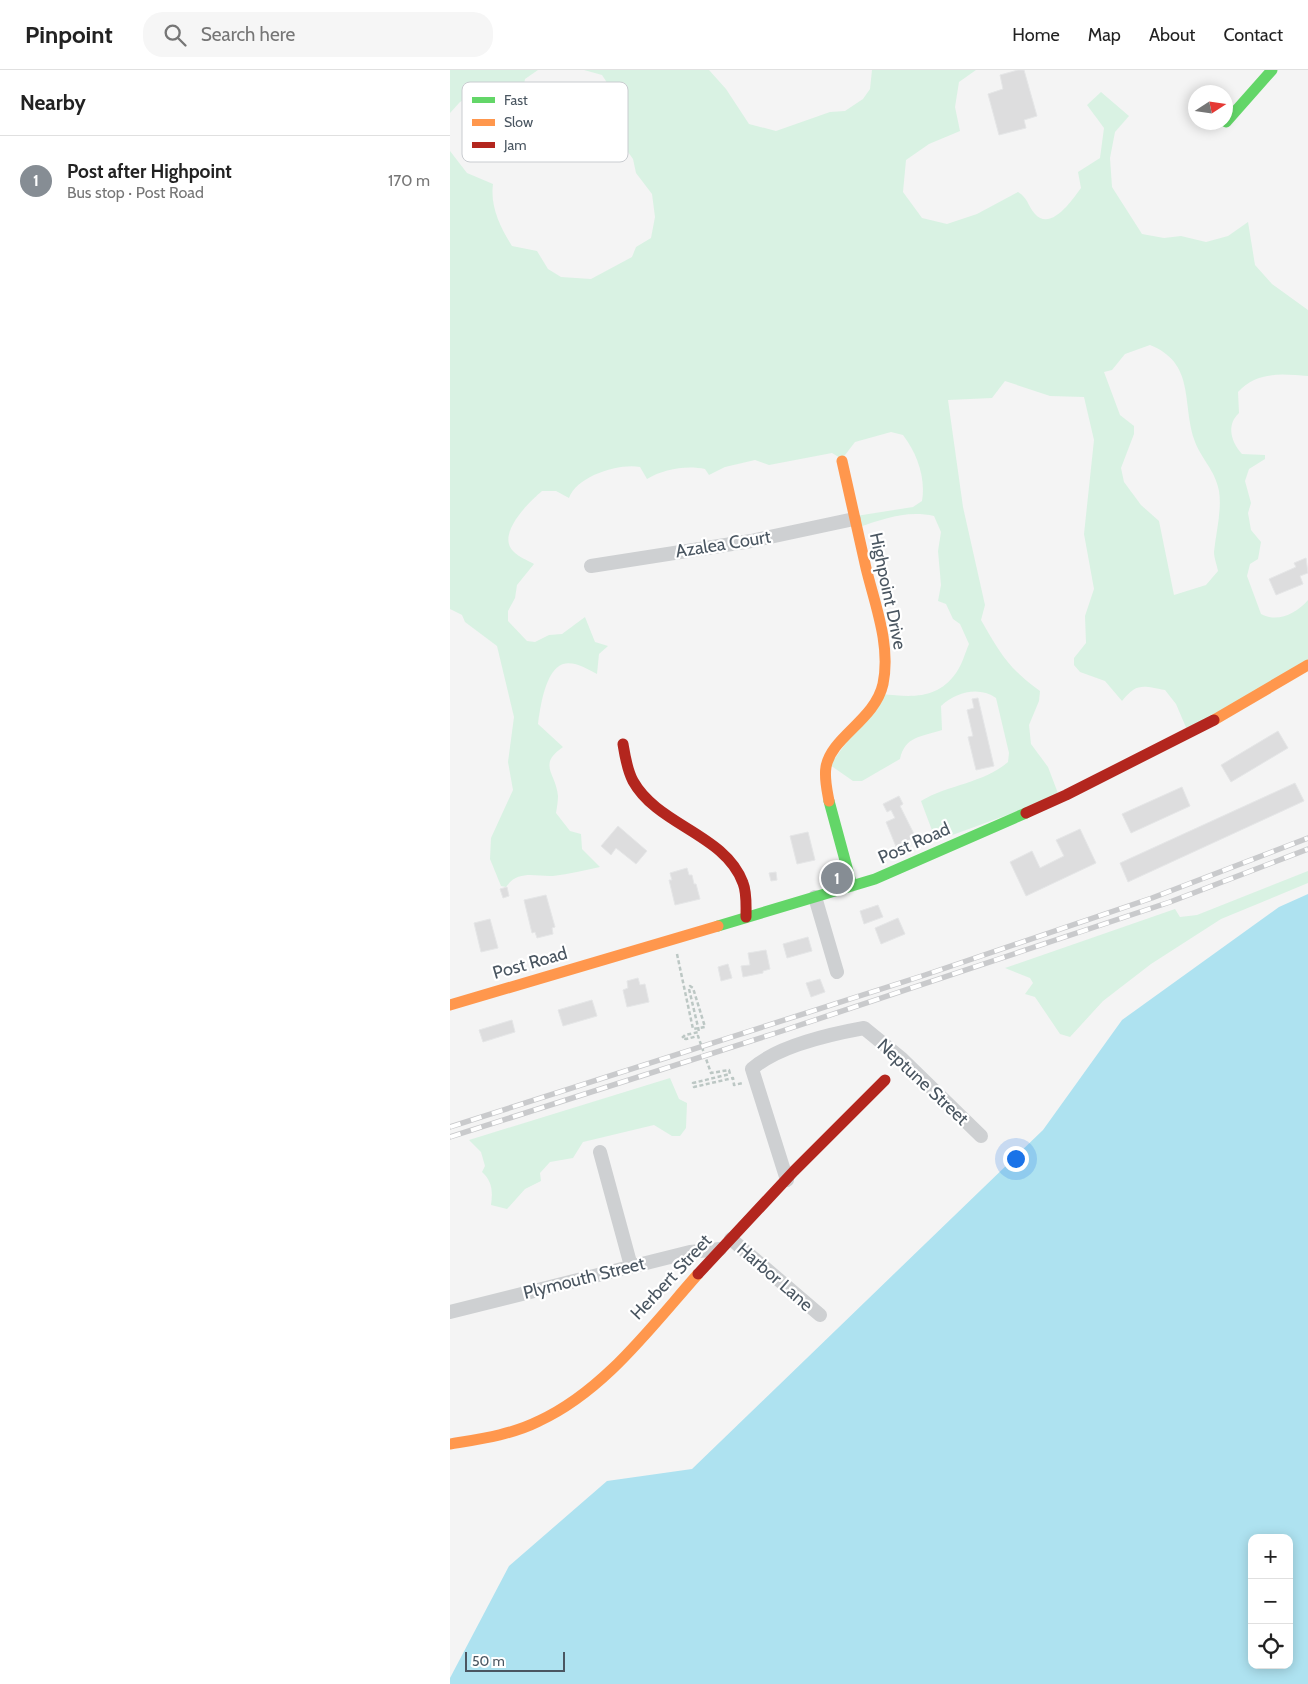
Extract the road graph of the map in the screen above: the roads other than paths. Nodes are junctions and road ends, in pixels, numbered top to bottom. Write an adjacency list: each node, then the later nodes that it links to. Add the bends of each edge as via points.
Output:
1 (1272, 70): 2 (street)
2 (1233, 113)
3 (842, 461): 4 (street, Highpoint Drive)
4 (854, 519): 5 (street, Azalea Court, via 751,541); 8 (street, Highpoint Drive, via 878,617 885,664 882,692 866,719 841,742 825,765 842,856)
5 (591, 566)
6 (1308, 665): 8 (street, Post Road, via 1214,720 1066,795 876,879)
7 (623, 744): 10 (street, via 628,769 643,794 664,816 715,849 736,870 743,883)
8 (852, 886): 9 (street, Post Road)
9 (815, 897): 10 (street, Post Road); 11 (street)
10 (746, 917): 12 (street, Post Road)
11 (837, 972)
12 (450, 1005)
13 (885, 1080): 16 (street, Herbert Street)
14 (981, 1136): 16 (street, Neptune Street, via 864,1028 838,1032 761,1060 752,1069)
15 (600, 1152): 19 (street)
16 (787, 1180): 17 (street, Herbert Street)
17 (731, 1239): 18 (street, Herbert Street); 21 (street, Harbor Lane)
18 (720, 1249): 19 (street, Plymouth Street, via 690,1252); 22 (street, Herbert Street, via 614,1367 568,1404 529,1426)
19 (631, 1266): 20 (street, Plymouth Street)
20 (450, 1312)
21 (820, 1315)
22 (450, 1444)

